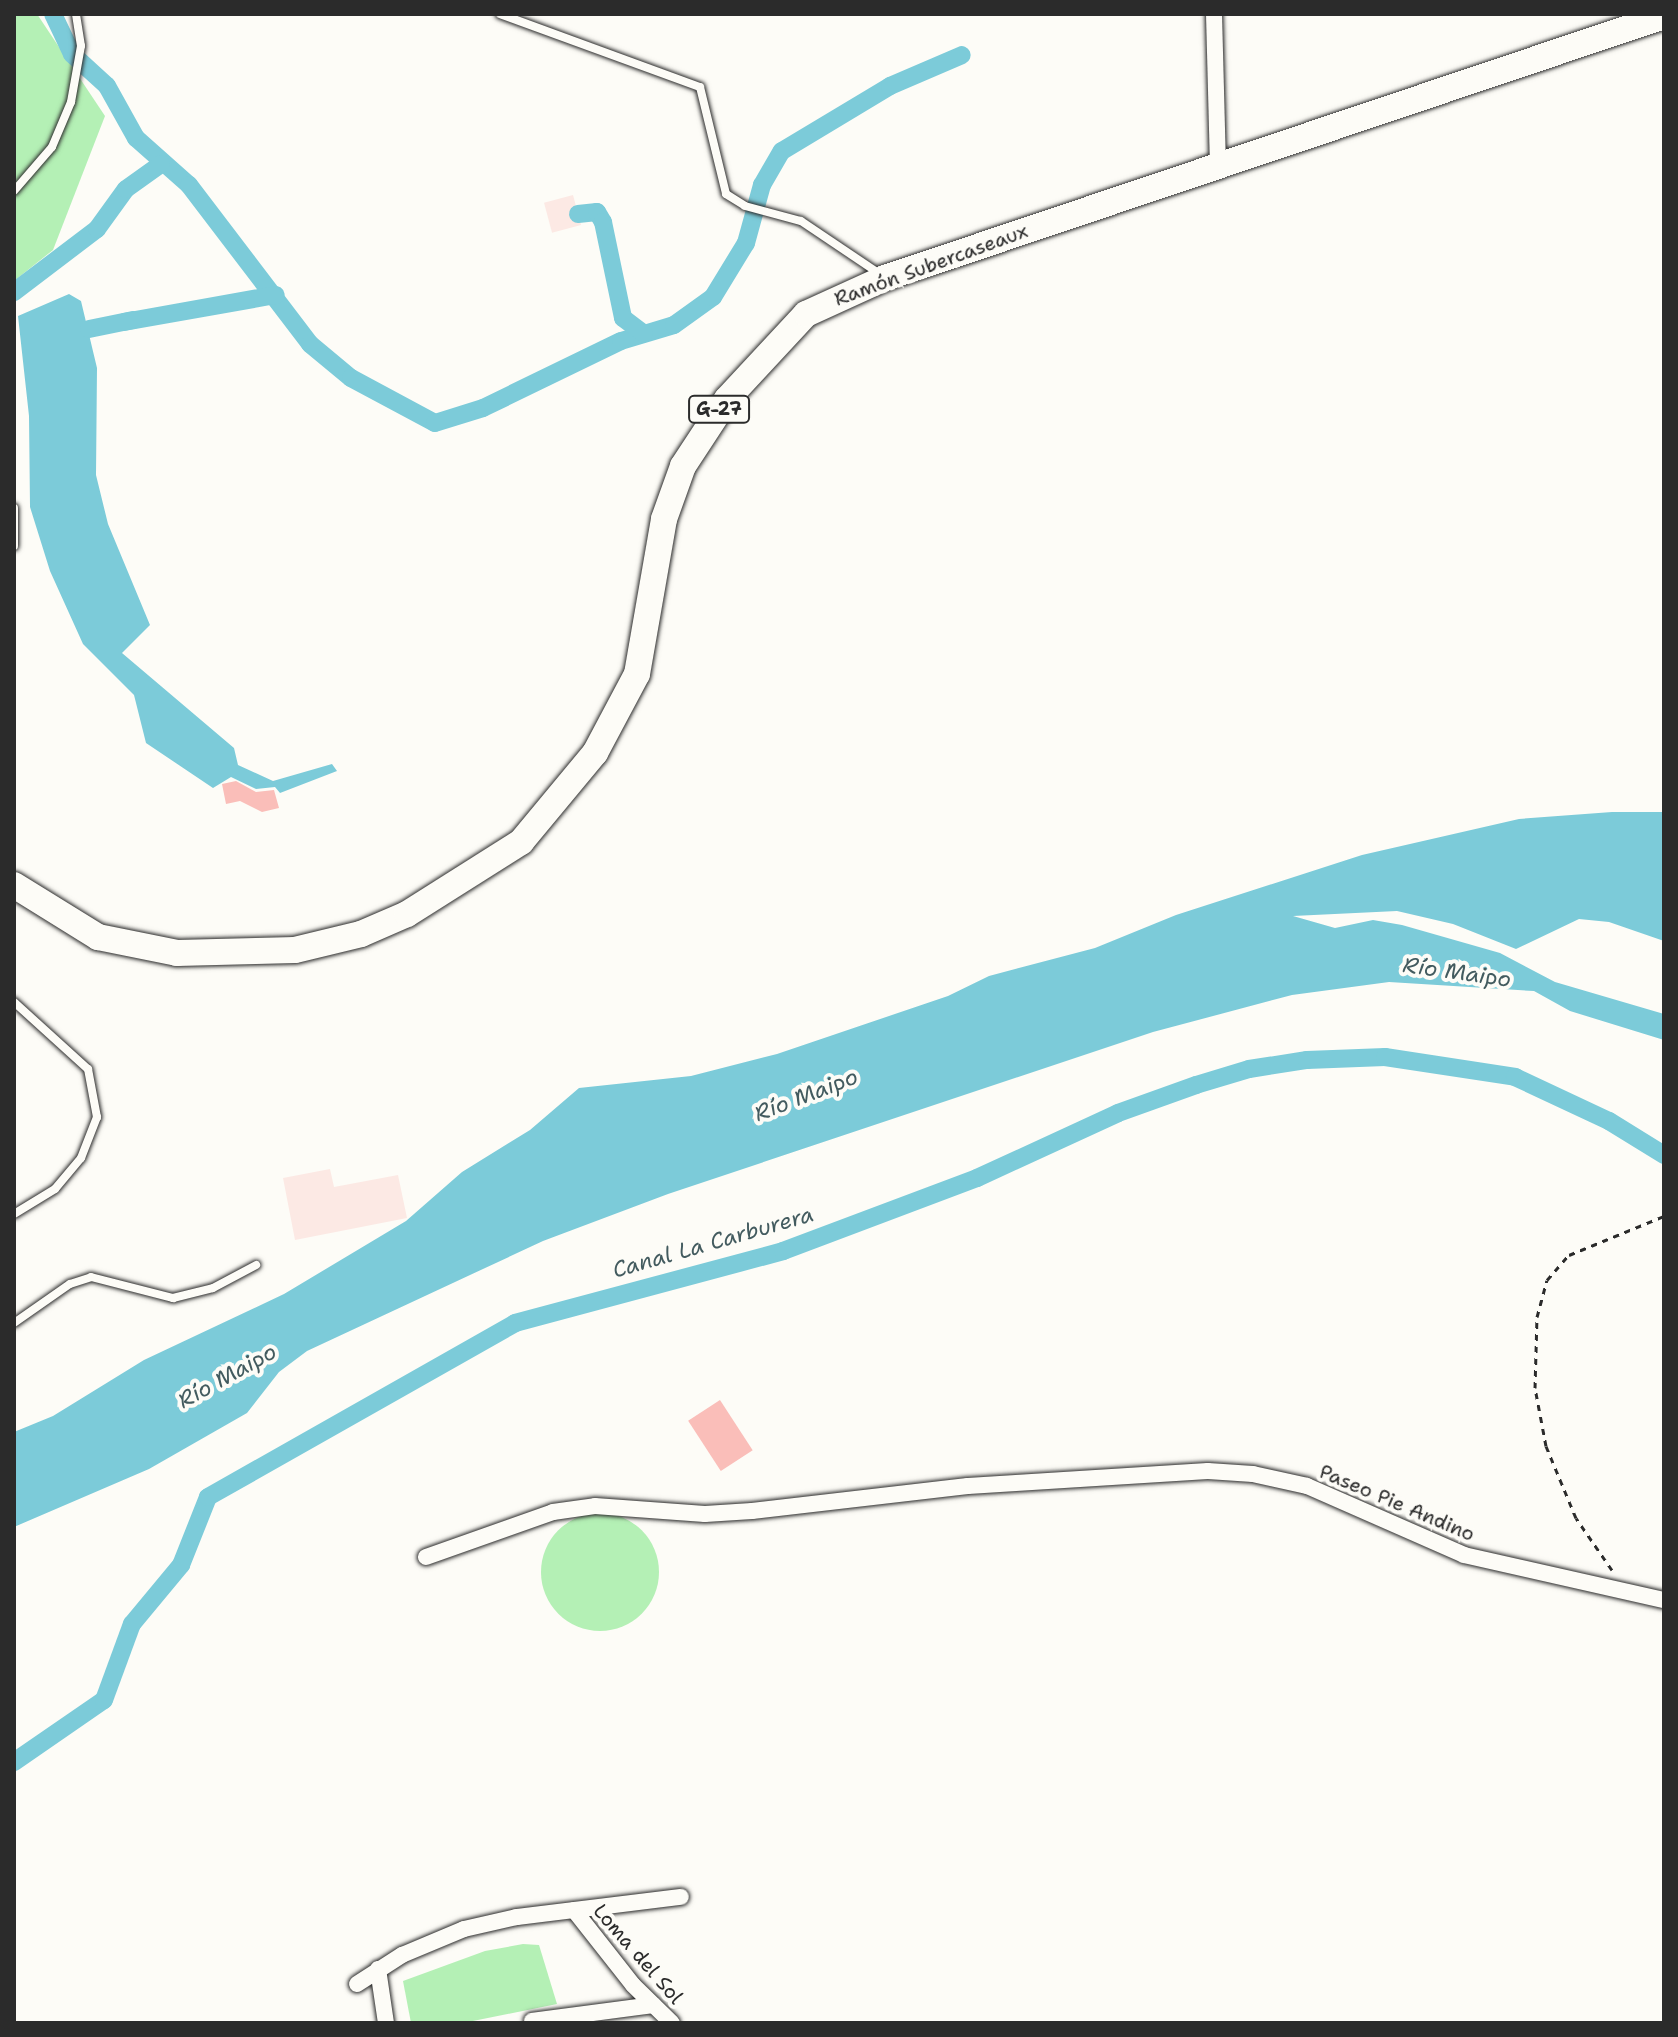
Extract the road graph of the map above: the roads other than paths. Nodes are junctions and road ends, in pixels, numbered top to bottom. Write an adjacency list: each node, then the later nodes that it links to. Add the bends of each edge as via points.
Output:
1 (76, 14): 6 (lane, via 81,46 71,102 52,147)
2 (500, 14): 7 (lane, via 700,87 726,194 745,206 801,221)
3 (1214, 14): 5 (street)
4 (1664, 16): 5 (main road, Ramón Subercaseaux / G-27)
5 (1218, 167): 7 (main road, Ramón Subercaseaux / G-27)
6 (14, 191)
7 (885, 278): 10 (main road, Ramón Subercaseaux / G-27, via 806,314 704,428 664,519 647,635 632,688 571,785 535,829 504,856 384,925 337,941 276,952 177,953 128,946 85,931)
8 (14, 508): 9 (lane)
9 (14, 546)
10 (14, 885)
11 (14, 1002): 12 (lane, via 88,1069 97,1117 81,1158 55,1189)
12 (14, 1214)
13 (256, 1265): 14 (lane, via 213,1288 173,1298 91,1277 70,1284)
14 (14, 1323)
15 (426, 1557): 16 (street, Paseo Pie Andino, via 553,1512 595,1506 737,1512 968,1486 1208,1471 1307,1486 1464,1555)
16 (1664, 1600)
17 (681, 1897): 18 (street)
18 (574, 1910): 19 (street, via 464,1929); 21 (street, Loma del Sol)
19 (378, 1969): 20 (street); 23 (street)
20 (357, 1984)
21 (653, 2005): 22 (street); 24 (street, Loma del Sol)
22 (532, 2021)
23 (386, 2023)
24 (672, 2023)

